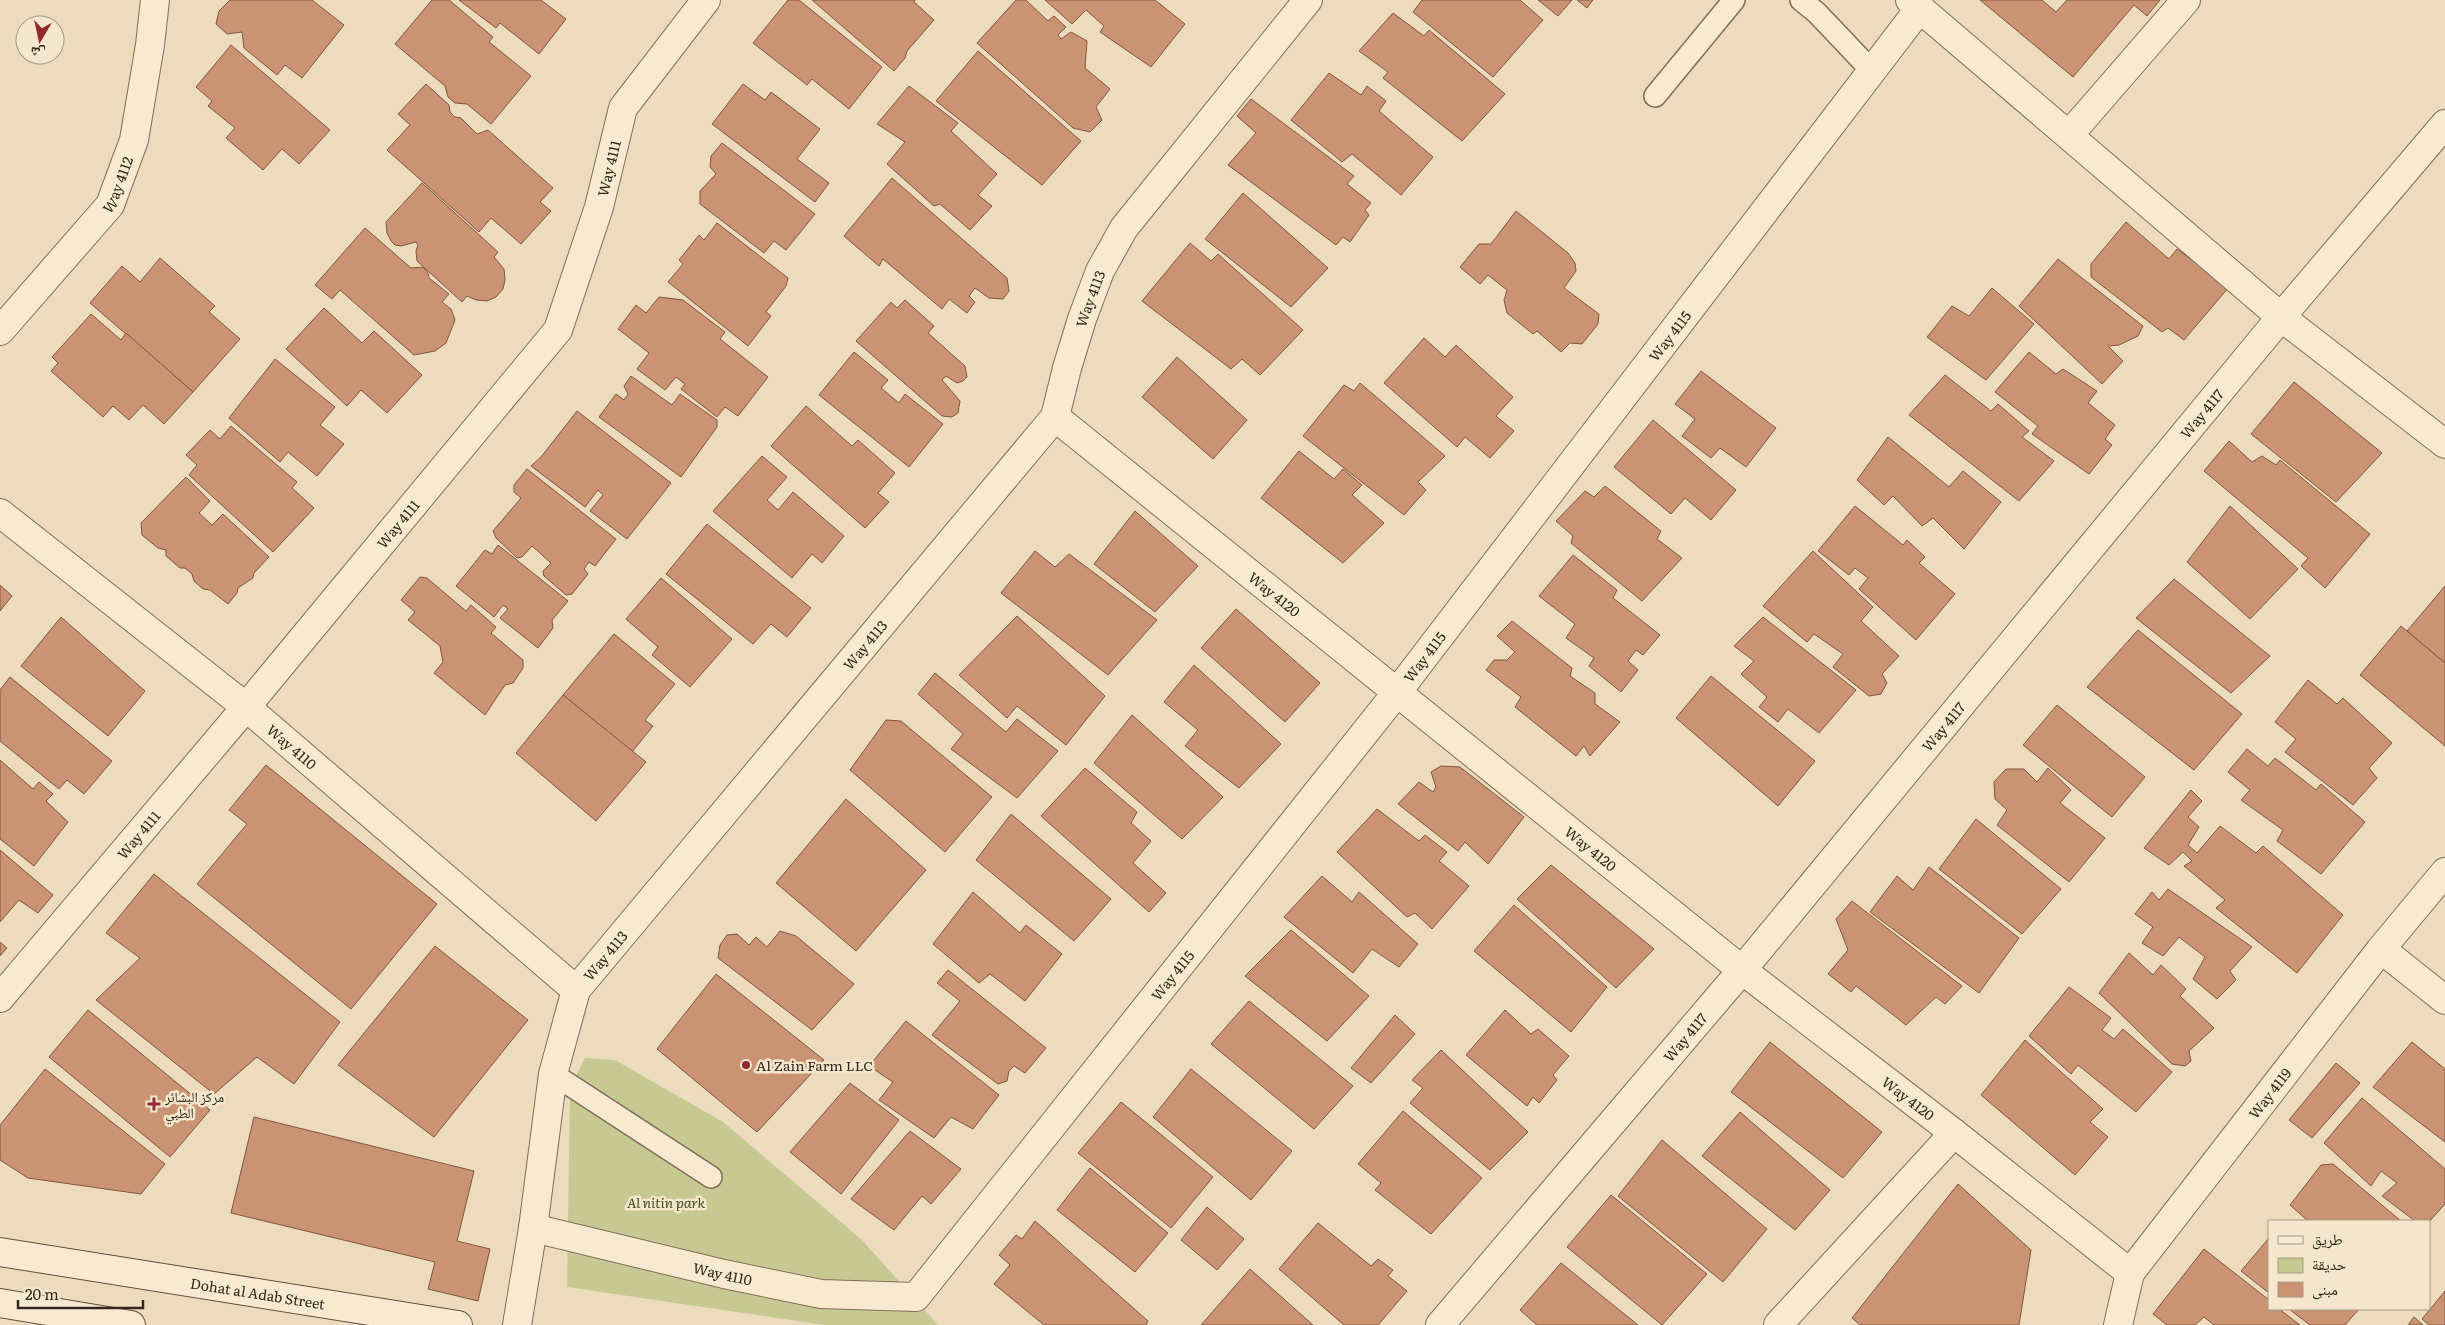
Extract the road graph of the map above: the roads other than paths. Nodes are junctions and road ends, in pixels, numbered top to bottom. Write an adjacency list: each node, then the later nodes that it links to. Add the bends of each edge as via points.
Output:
1 (155, 0): 13 (street, Way 4112, via 134,140 110,205)
2 (706, 0): 18 (street, Way 4111, via 623,108 599,207 558,330)
3 (1308, 0): 14 (street, Way 4113, via 1124,228 1100,272 1082,318 1066,368)
4 (1734, 0): 9 (lane)
5 (1801, 0): 8 (lane)
6 (2186, 0): 11 (street)
7 (1915, 4): 8 (street, Way 4115); 11 (street)
8 (1871, 70): 17 (street, Way 4115)
9 (1655, 96)
10 (2445, 124): 12 (street, Way 4117)
11 (2068, 135): 12 (street)
12 (2281, 317): 15 (street); 21 (street, Way 4117)
13 (0, 331)
14 (1056, 418): 17 (street, Way 4120); 22 (street, Way 4113)
15 (2445, 444)
16 (0, 512): 18 (street, Way 4110)
17 (1398, 691): 21 (street, Way 4120); 31 (street, Way 4115)
18 (246, 707): 22 (street, Way 4110); 23 (street, Way 4111)
19 (2445, 872): 20 (street, Way 4119)
20 (2382, 949): 24 (street); 30 (street, Way 4119)
21 (1742, 970): 26 (street, Way 4120); 36 (street, Way 4117)
22 (576, 990): 25 (street, Way 4113)
23 (0, 998)
24 (2445, 1000)
25 (553, 1074): 27 (lane); 28 (street, Way 4113)
26 (1954, 1133): 30 (street, Way 4120); 37 (street)
27 (711, 1177)
28 (533, 1228): 31 (street, Way 4110, via 821,1294); 35 (street, Way 4113)
29 (0, 1252): 34 (street, Dohat al Adab Street)
30 (2130, 1273): 38 (street, Way 4119)
31 (916, 1297)
32 (0, 1304): 33 (street)
33 (131, 1325)
34 (458, 1325)
35 (517, 1325)
36 (1440, 1325)
37 (1778, 1325)
38 (2118, 1325)

